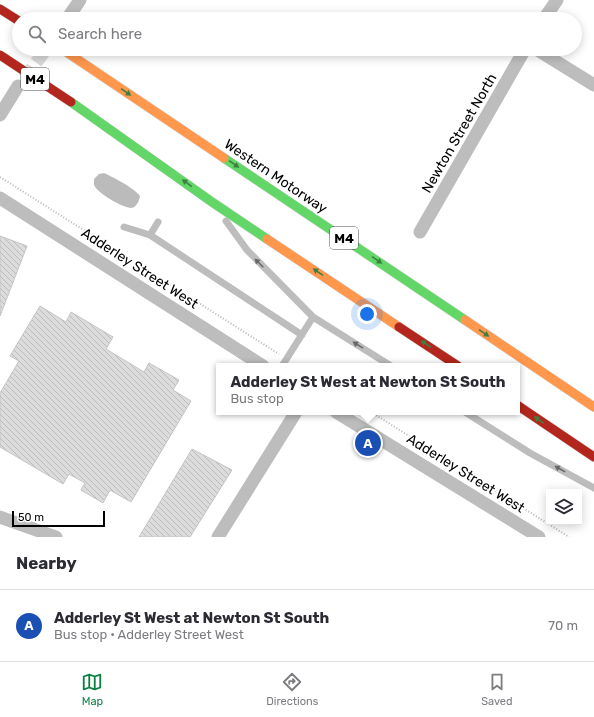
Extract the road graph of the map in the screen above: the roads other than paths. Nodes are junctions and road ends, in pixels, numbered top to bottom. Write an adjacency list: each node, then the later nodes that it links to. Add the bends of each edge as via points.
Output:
1 (80, 0): 4 (street)
2 (556, 0): 5 (street)
3 (0, 9): 6 (highway)
4 (72, 12)
5 (548, 12)
6 (12, 17)
7 (0, 55): 15 (highway, M4, one-way to 7, bridge)
8 (73, 56): 27 (highway, Western Motorway / M4, one-way to 27)
9 (522, 56): 18 (street, Newton Street North)
10 (547, 56): 12 (street)
11 (18, 86): 13 (street)
12 (594, 86)
13 (0, 115)
14 (0, 198): 22 (street, Adderley Street West)
15 (212, 202): 20 (lane, one-way to 15, via 247,250); 25 (highway, M4, one-way to 15)
16 (158, 222): 19 (lane)
17 (124, 227): 19 (lane)
18 (420, 232)
19 (150, 235): 21 (lane)
20 (313, 317): 21 (lane); 24 (lane, one-way to 20)
21 (302, 336): 23 (lane)
22 (258, 363)
23 (284, 363)
24 (386, 363)
25 (454, 363)
26 (520, 407): 31 (highway, one-way to 26)
27 (594, 407)
28 (294, 415): 35 (street)
29 (341, 415): 36 (street, Adderley Street West)
30 (470, 415): 32 (lane, one-way to 30, via 530,453)
31 (594, 457)
32 (594, 488)
33 (0, 516): 34 (street)
34 (56, 537)
35 (218, 537)
36 (539, 537)

